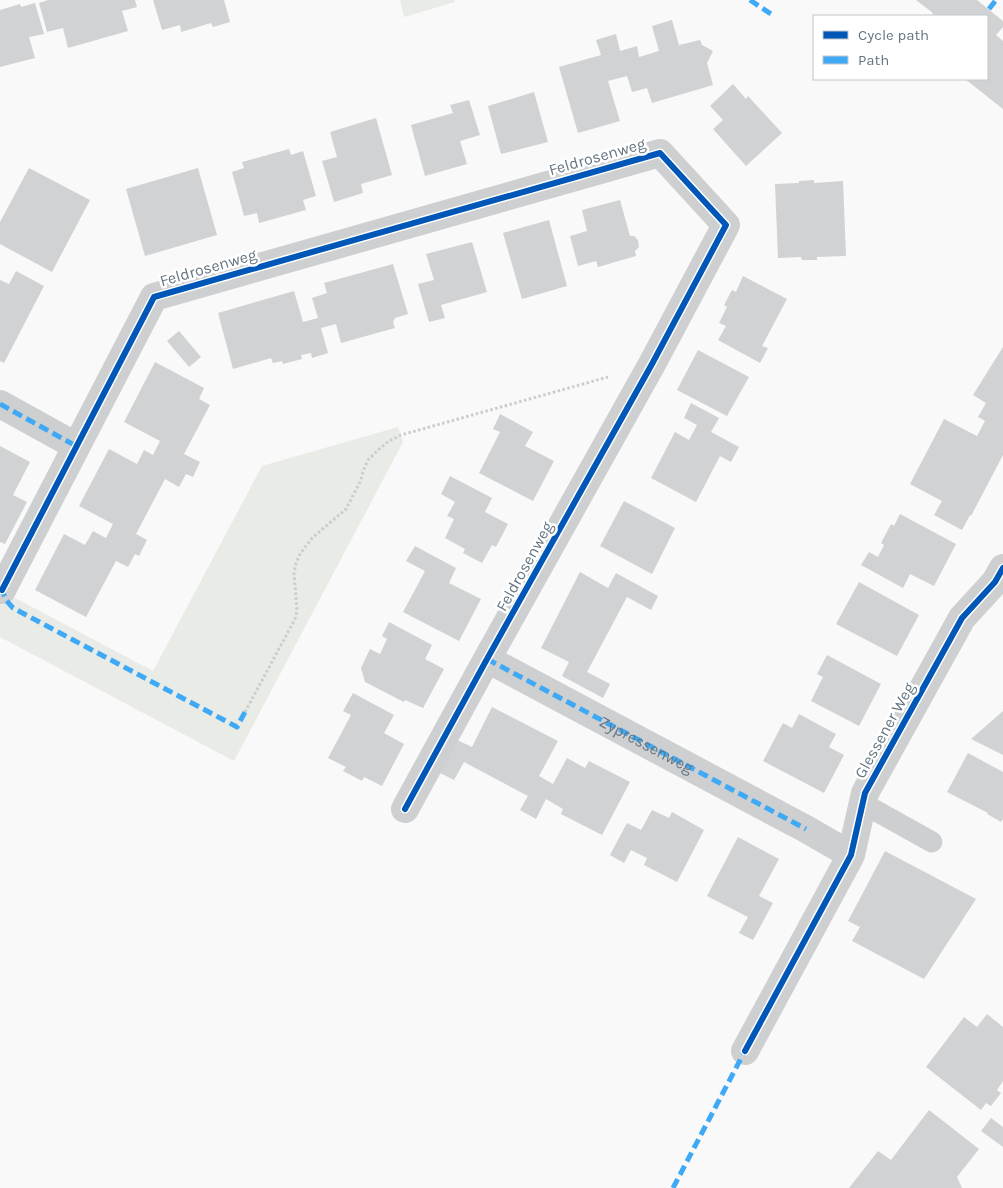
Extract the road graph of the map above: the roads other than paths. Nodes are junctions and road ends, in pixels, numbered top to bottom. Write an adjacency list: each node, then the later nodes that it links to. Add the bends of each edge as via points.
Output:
1 (0, 404): 2 (street)
2 (76, 446): 4 (street, Feldrosenweg); 5 (street, Feldrosenweg, via 154,297 660,153 726,226)
3 (1003, 568): 6 (street, Glessener Weg, via 995,582 962,618 865,793)
4 (2, 590)
5 (487, 659): 7 (street, Feldrosenweg); 9 (street, Zypressenweg)
6 (862, 806): 8 (lane); 9 (street, Glessener Weg)
7 (405, 809)
8 (932, 842)
9 (851, 855): 10 (street, Glessener Weg)
10 (745, 1051)

